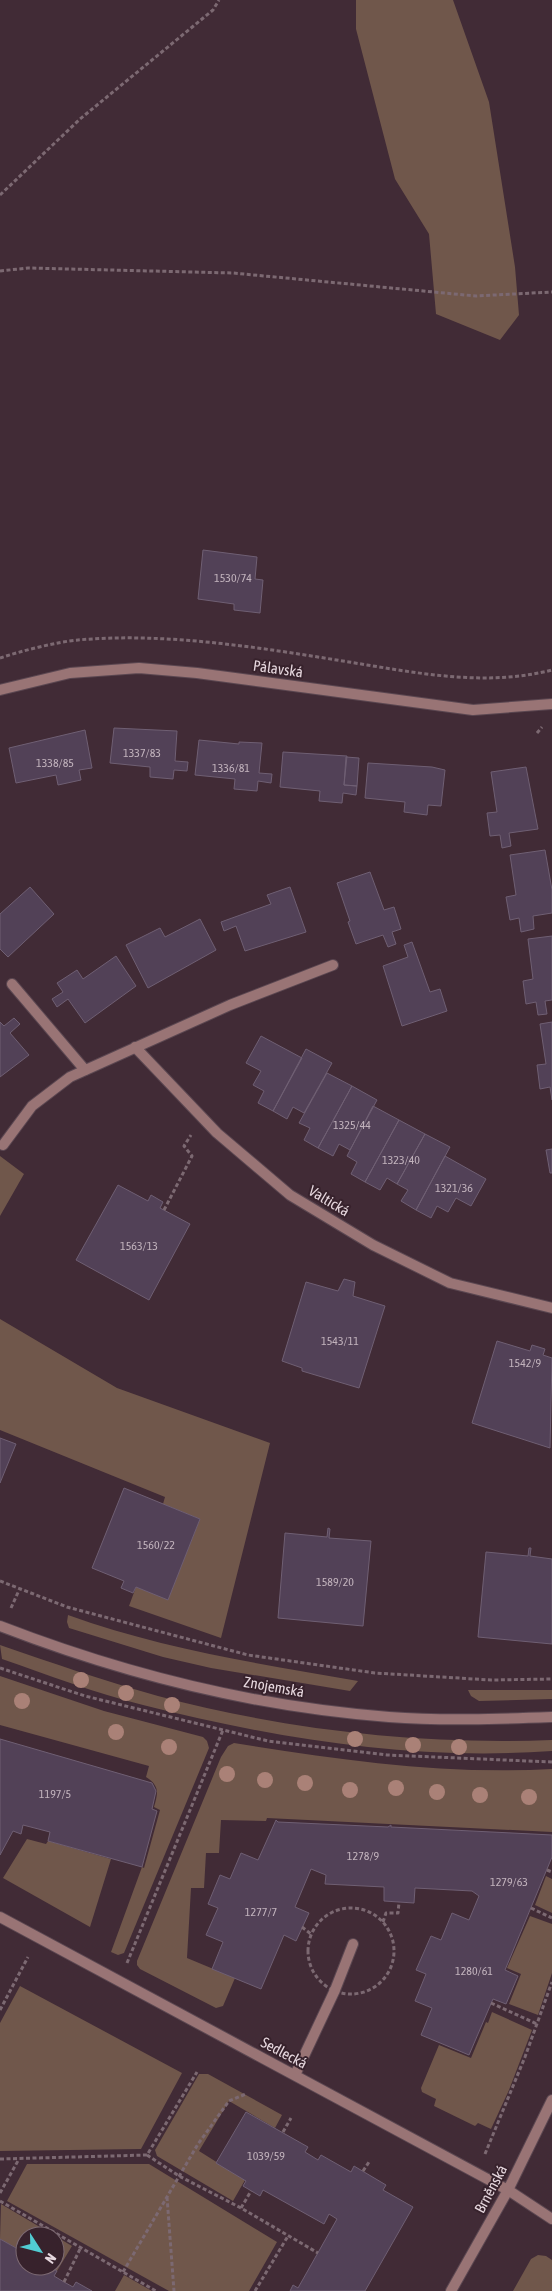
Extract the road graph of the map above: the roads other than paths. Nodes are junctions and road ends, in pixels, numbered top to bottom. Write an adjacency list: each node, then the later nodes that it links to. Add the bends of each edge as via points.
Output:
1 (0, 690): 2 (street, Pálavská, via 70,673 139,668 473,710)
2 (552, 704)
3 (333, 965): 5 (street)
4 (12, 984): 6 (street)
5 (135, 1047): 6 (street); 8 (street, Valtická, via 203,1118 290,1195 373,1245 450,1283)
6 (84, 1070): 7 (street, via 32,1106)
7 (3, 1145)
8 (552, 1308)
9 (0, 1626): 10 (street, Znojemská, via 125,1667 214,1691 294,1707 390,1717 485,1720)
10 (552, 1717)
11 (0, 1917): 13 (street, Sedlecká)
12 (353, 1944): 13 (street)
13 (295, 2075): 15 (street, Sedlecká)
14 (552, 2100): 15 (street, Brněnská)
15 (508, 2190): 16 (street, Sedlecká); 17 (street, Brněnská)
16 (552, 2219)
17 (451, 2291)

